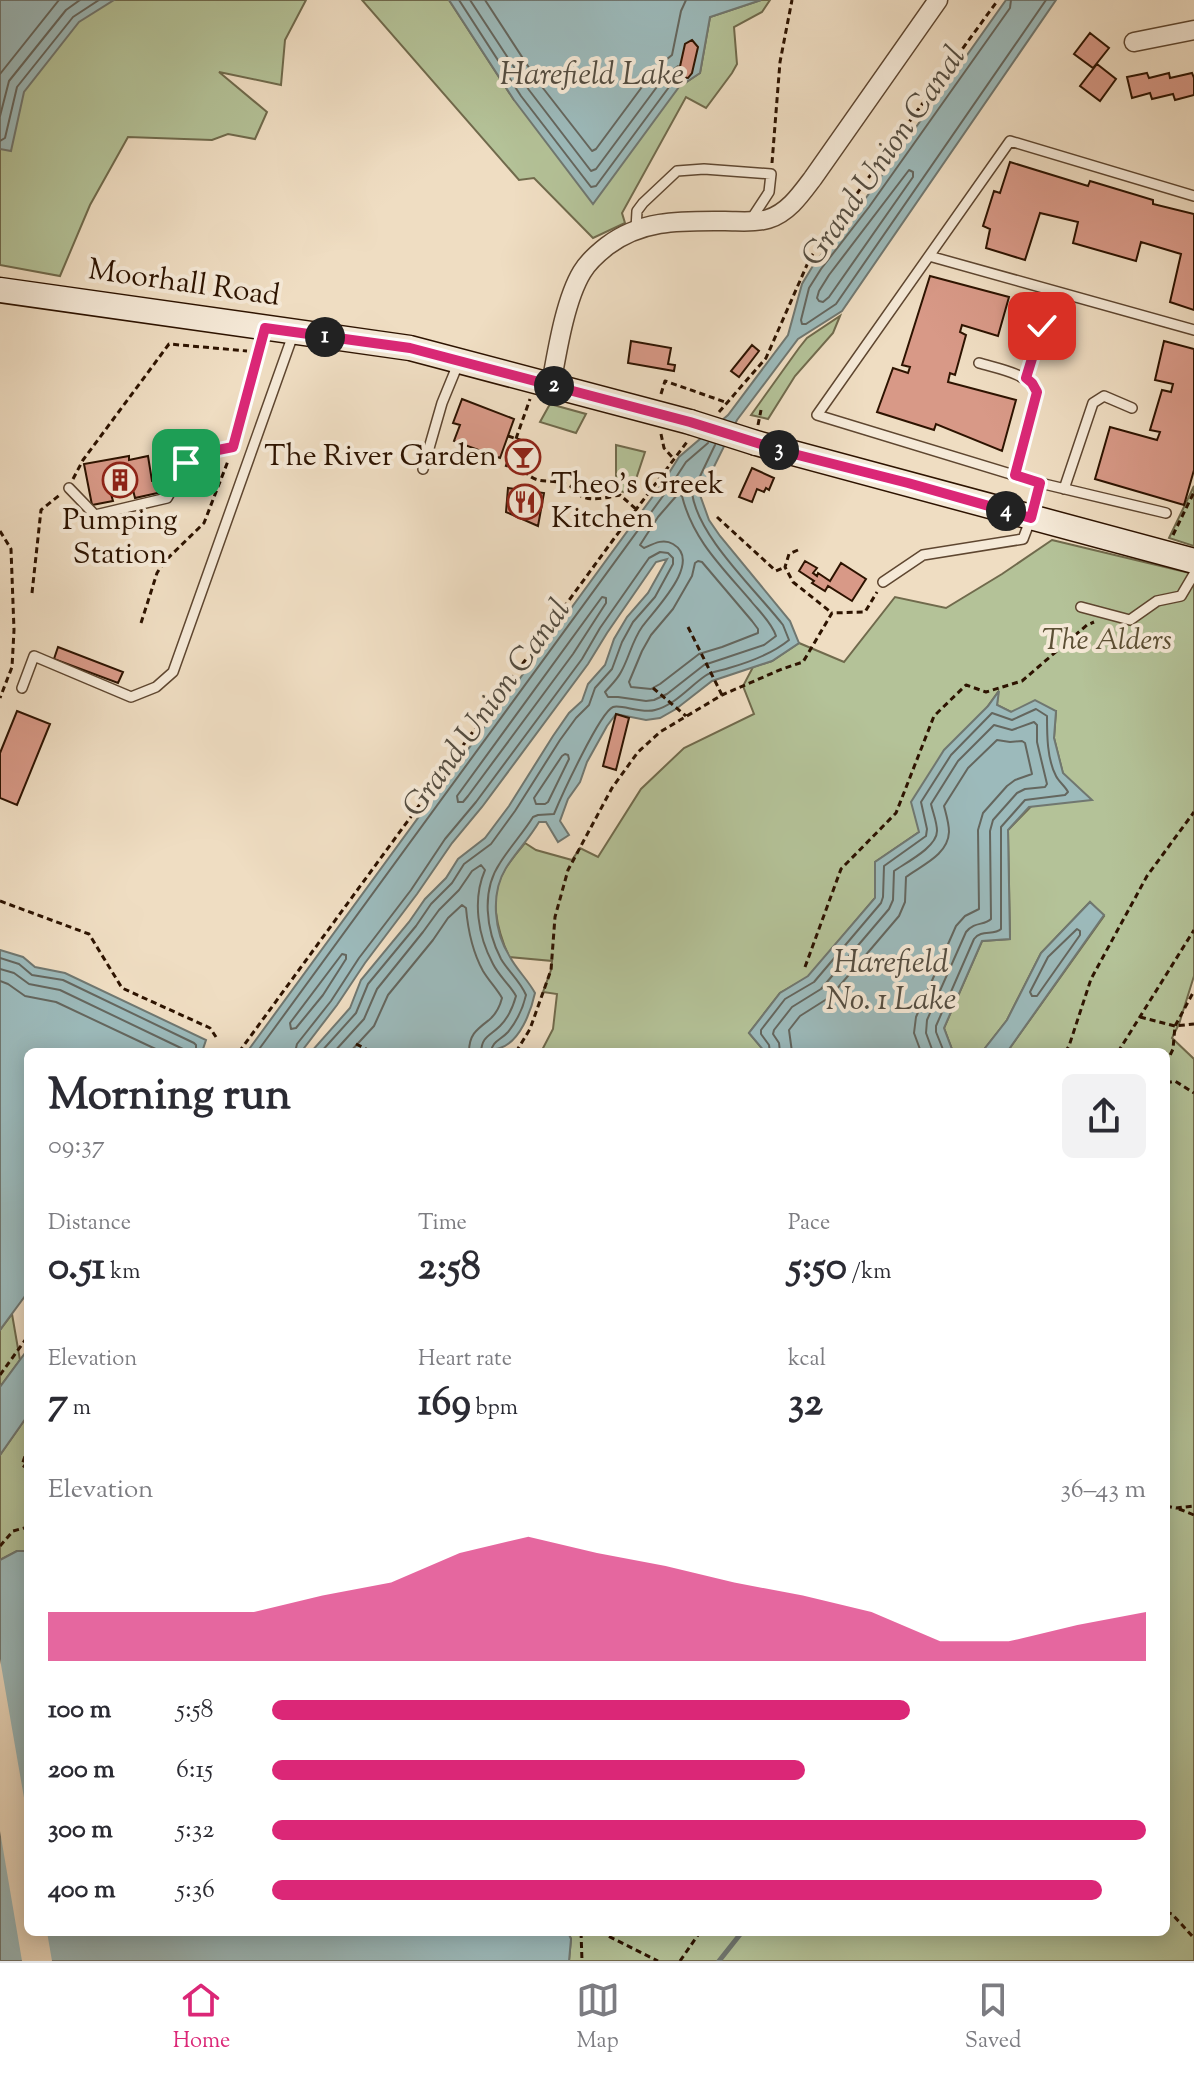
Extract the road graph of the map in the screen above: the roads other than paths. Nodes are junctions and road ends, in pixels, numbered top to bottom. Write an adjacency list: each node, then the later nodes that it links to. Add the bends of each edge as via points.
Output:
1 (938, 0): 5 (street, via 798,197 778,215)
2 (1193, 29): 3 (street)
3 (1134, 42)
4 (1194, 196): 7 (lane, via 1010,141)
5 (750, 221): 6 (street, via 679,221); 6 (lane, via 769,192 771,174 704,169 677,171 637,211)
6 (636, 229): 16 (street, via 602,250 583,270)
7 (929, 256): 11 (lane); 19 (lane, via 817,415)
8 (0, 290): 10 (street, Moorhall Road)
9 (1042, 326): 15 (lane)
10 (265, 328): 12 (street, Moorhall Road); 21 (lane, via 233,447 191,458 167,498 95,515)
11 (1194, 330)
12 (294, 332): 13 (street, Moorhall Road, via 410,348); 29 (lane, via 173,672 156,687 131,697 34,656)
13 (460, 361): 16 (street, Moorhall Road); 18 (lane)
14 (979, 363): 15 (lane)
15 (1026, 378): 19 (lane, via 1037,392)
16 (542, 388): 24 (street, Moorhall Road, bridge, via 757,434)
17 (1132, 408): 22 (lane, via 1104,396 1093,403)
18 (423, 469)
19 (1015, 475): 20 (lane)
20 (1040, 483): 22 (lane); 24 (lane)
21 (69, 488)
22 (1064, 489): 23 (lane)
23 (1166, 513)
24 (1031, 518): 25 (street, Moorhall Road); 27 (lane, via 1023,539 923,555)
25 (1194, 561)
26 (1194, 574): 28 (lane, via 1181,596 1157,601 1130,620)
27 (883, 582)
28 (1081, 607)
29 (22, 688)

